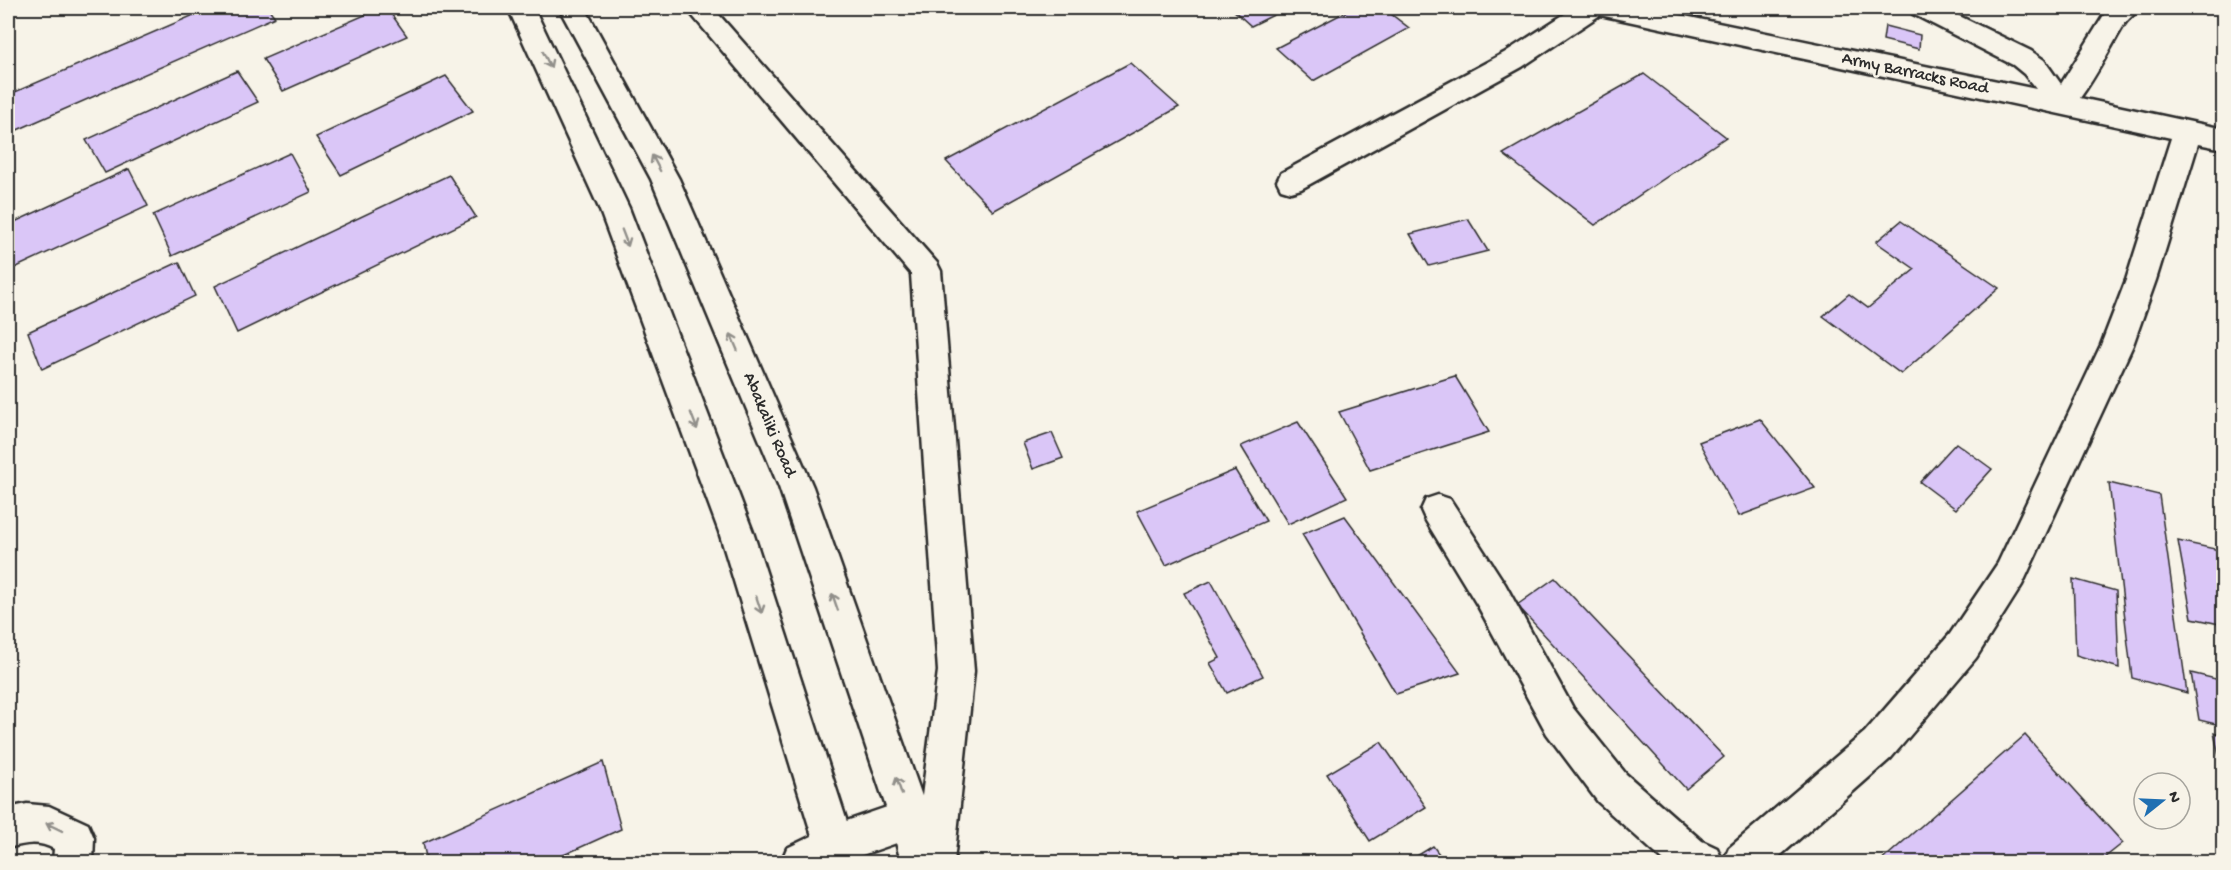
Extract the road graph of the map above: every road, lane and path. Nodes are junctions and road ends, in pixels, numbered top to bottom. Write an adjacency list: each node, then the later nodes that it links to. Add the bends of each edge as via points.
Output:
1 (521, 8): 15 (street, one-way to 15, via 614,208 732,521)
2 (572, 8): 13 (street, Abakaliki Road, one-way to 2, via 796,487 664,179)
3 (699, 8): 19 (street, via 926,271 956,671)
4 (1592, 8): 11 (street, via 1513,60)
5 (1606, 8): 8 (street, Army Barracks Road)
6 (1922, 8): 8 (street, via 2022,58 2034,67)
7 (2126, 8): 8 (street, via 2116,16)
8 (2061, 104): 9 (street, Army Barracks Road)
9 (2188, 130): 10 (street, Army Barracks Road); 21 (street, via 2141,280 2116,345 2010,574 1963,645 1878,745)
10 (2223, 139)
11 (1292, 181)
12 (1438, 510): 20 (street, via 1492,596 1560,721 1612,788 1689,856)
13 (910, 819): 15 (street); 18 (street, Abakaliki Road)
14 (8, 828): 16 (street, one-way to 14, via 74,838 46,823)
15 (838, 854): 17 (street)
16 (73, 862)
17 (801, 862)
18 (921, 862)
19 (934, 862)
20 (1703, 862)
21 (1743, 862)

